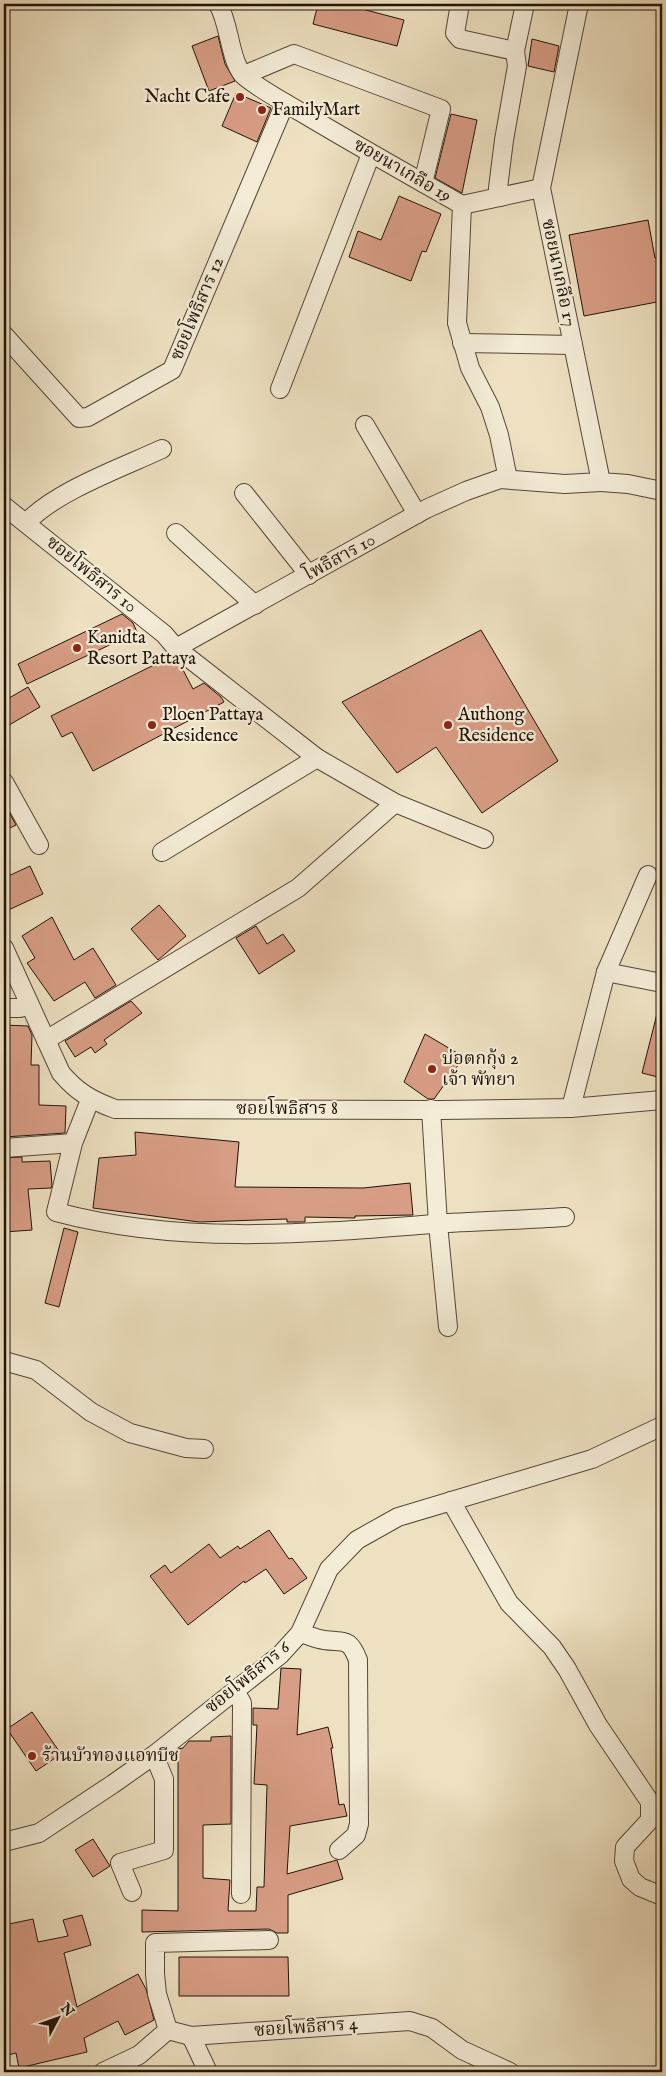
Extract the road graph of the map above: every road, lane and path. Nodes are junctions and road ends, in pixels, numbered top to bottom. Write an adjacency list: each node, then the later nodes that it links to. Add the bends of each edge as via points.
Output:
1 (218, 4): 6 (street)
2 (460, 4): 5 (street, via 455,32 460,39)
3 (525, 4): 5 (street)
4 (580, 4): 10 (street, ซอยนาเกลือ 17)
5 (515, 51): 11 (street, via 517,66 504,140 498,188)
6 (244, 75): 7 (street, ซอยนาเกลือ 19); 9 (street, via 294,54 441,109)
7 (285, 103): 8 (street, ซอยนาเกลือ 19); 13 (street, ซอยโพธิสาร 12, via 172,370 88,417 79,418)
8 (371, 154): 9 (street, ซอยนาเกลือ 19); 16 (street)
9 (422, 183): 12 (street, ซอยนาเกลือ 19)
10 (541, 188): 11 (street); 15 (street, ซอยนาเกลือ 17)
11 (500, 197): 12 (street)
12 (462, 205): 14 (street, ซอยนาเกลือ 19, via 457,323)
13 (4, 335)
14 (462, 343): 15 (street); 19 (street, ซอยนาเกลือ 19, via 470,368 490,407)
15 (573, 345): 20 (street, ซอยนาเกลือ 17)
16 (280, 389)
17 (365, 425): 24 (street)
18 (162, 449): 25 (street, via 58,498)
19 (508, 479): 20 (street, โพธิสาร 10, via 566,484); 24 (street, โพธิสาร 10, via 491,481)
20 (601, 482): 21 (street)
21 (662, 491)
22 (244, 493): 27 (street)
23 (4, 506): 25 (street, ซอยโพธิสาร 10)
24 (417, 514): 27 (street, โพธิสาร 10)
25 (26, 524): 29 (street, ซอยโพธิสาร 10, via 157,628)
26 (176, 533): 28 (street)
27 (309, 575): 28 (street, โพธิสาร 10)
28 (255, 605): 29 (street, โพธิสาร 10)
29 (176, 648): 30 (street, ซอยโพธิสาร 10)
30 (317, 758): 32 (street, ซอยโพธิสาร 10); 35 (street)
31 (4, 782): 34 (street)
32 (395, 803): 33 (street, ซอยโพธิสาร 10); 42 (street, via 298,888)
33 (484, 840)
34 (39, 845)
35 (162, 852)
36 (648, 875): 38 (street)
37 (4, 948): 40 (street, ซอยโพธิสาร 8)
38 (606, 972): 39 (street); 45 (street)
39 (662, 983)
40 (29, 1005): 41 (street); 42 (street, ซอยโพธิสาร 8)
41 (4, 1008)
42 (46, 1040): 43 (street, ซอยโพธิสาร 8, via 61,1073)
43 (90, 1100): 46 (street, ซอยโพธิสาร 8, via 114,1109); 47 (street)
44 (662, 1100): 45 (street, ซอยโพธิสาร 8)
45 (571, 1108): 46 (street, ซอยโพธิสาร 8)
46 (431, 1109): 50 (street)
47 (73, 1143): 48 (street); 50 (street, via 56,1212 89,1221 184,1234 303,1234)
48 (4, 1148)
49 (565, 1218): 50 (street)
50 (438, 1224): 51 (street)
51 (448, 1327)
52 (4, 1362): 54 (street, via 36,1370 91,1412 130,1433 186,1448)
53 (662, 1426): 55 (street, ซอยโพธิสาร 6, via 592,1459)
54 (204, 1449)
55 (451, 1501): 56 (street, ซอยโพธิสาร 6, via 398,1517 357,1540 330,1569); 63 (street, via 509,1603 552,1647 598,1725 650,1802 650,1820 625,1847 624,1860 631,1879 640,1887)
56 (300, 1633): 57 (street, ซอยโพธิสาร 6, via 280,1655); 60 (street, via 324,1640 344,1640 353,1648 358,1660 359,1824 356,1835)
57 (235, 1690): 58 (street, ซอยโพธิสาร 6); 62 (street, via 242,1703)
58 (154, 1755): 59 (street, ซอยโพธิสาร 6, via 39,1833); 61 (street, via 164,1779 164,1850 120,1863)
59 (4, 1842)
60 (339, 1850)
61 (132, 1892)
62 (241, 1894)
63 (662, 1896)
64 (269, 1940): 65 (street, via 155,1943 157,1994)
65 (168, 2030): 66 (street, ซอยโพธิสาร 4); 67 (street, via 139,2055)
66 (191, 2036): 68 (street); 69 (street, ซอยโพธิสาร 4, via 410,2021 432,2028 462,2050)
67 (103, 2072)
68 (208, 2072)
69 (510, 2072)

